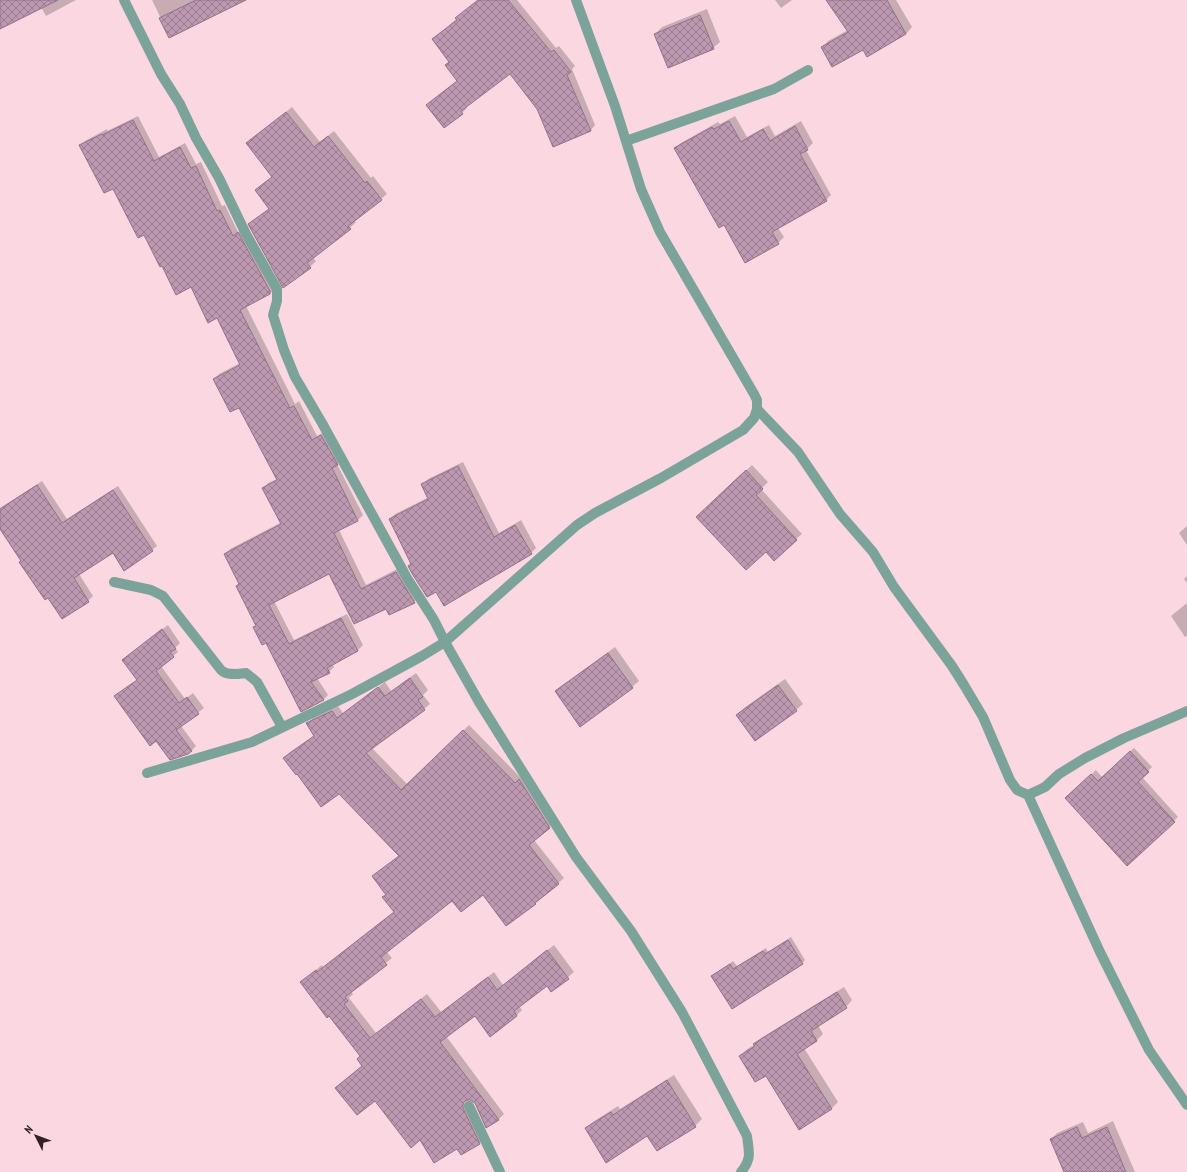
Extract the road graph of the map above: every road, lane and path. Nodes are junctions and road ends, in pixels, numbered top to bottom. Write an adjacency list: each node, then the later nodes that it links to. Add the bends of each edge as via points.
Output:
1 (124, 0): 7 (street, via 277,289 273,315 294,377)
2 (576, 0): 4 (street)
3 (808, 70): 4 (street, via 774,89)
4 (626, 141): 5 (street, via 641,189 660,232 754,394)
5 (757, 409): 7 (street, via 754,418 743,430 577,524); 11 (street, via 798,452 840,514 872,552 964,685 983,717 1010,780 1017,790)
6 (114, 582): 9 (street, via 151,590 163,596 223,672 246,674 257,682)
7 (445, 642): 9 (street, via 352,694); 15 (street, via 479,702 576,857 631,931 682,1012 746,1136 750,1156)
8 (1187, 711): 11 (street, via 1085,758 1059,774 1045,787)
9 (282, 727): 10 (street, via 252,742)
10 (147, 773)
11 (1028, 795): 12 (street, via 1100,952 1149,1050)
12 (1187, 1105)
13 (469, 1106): 14 (street)
14 (500, 1172)
15 (741, 1172)

